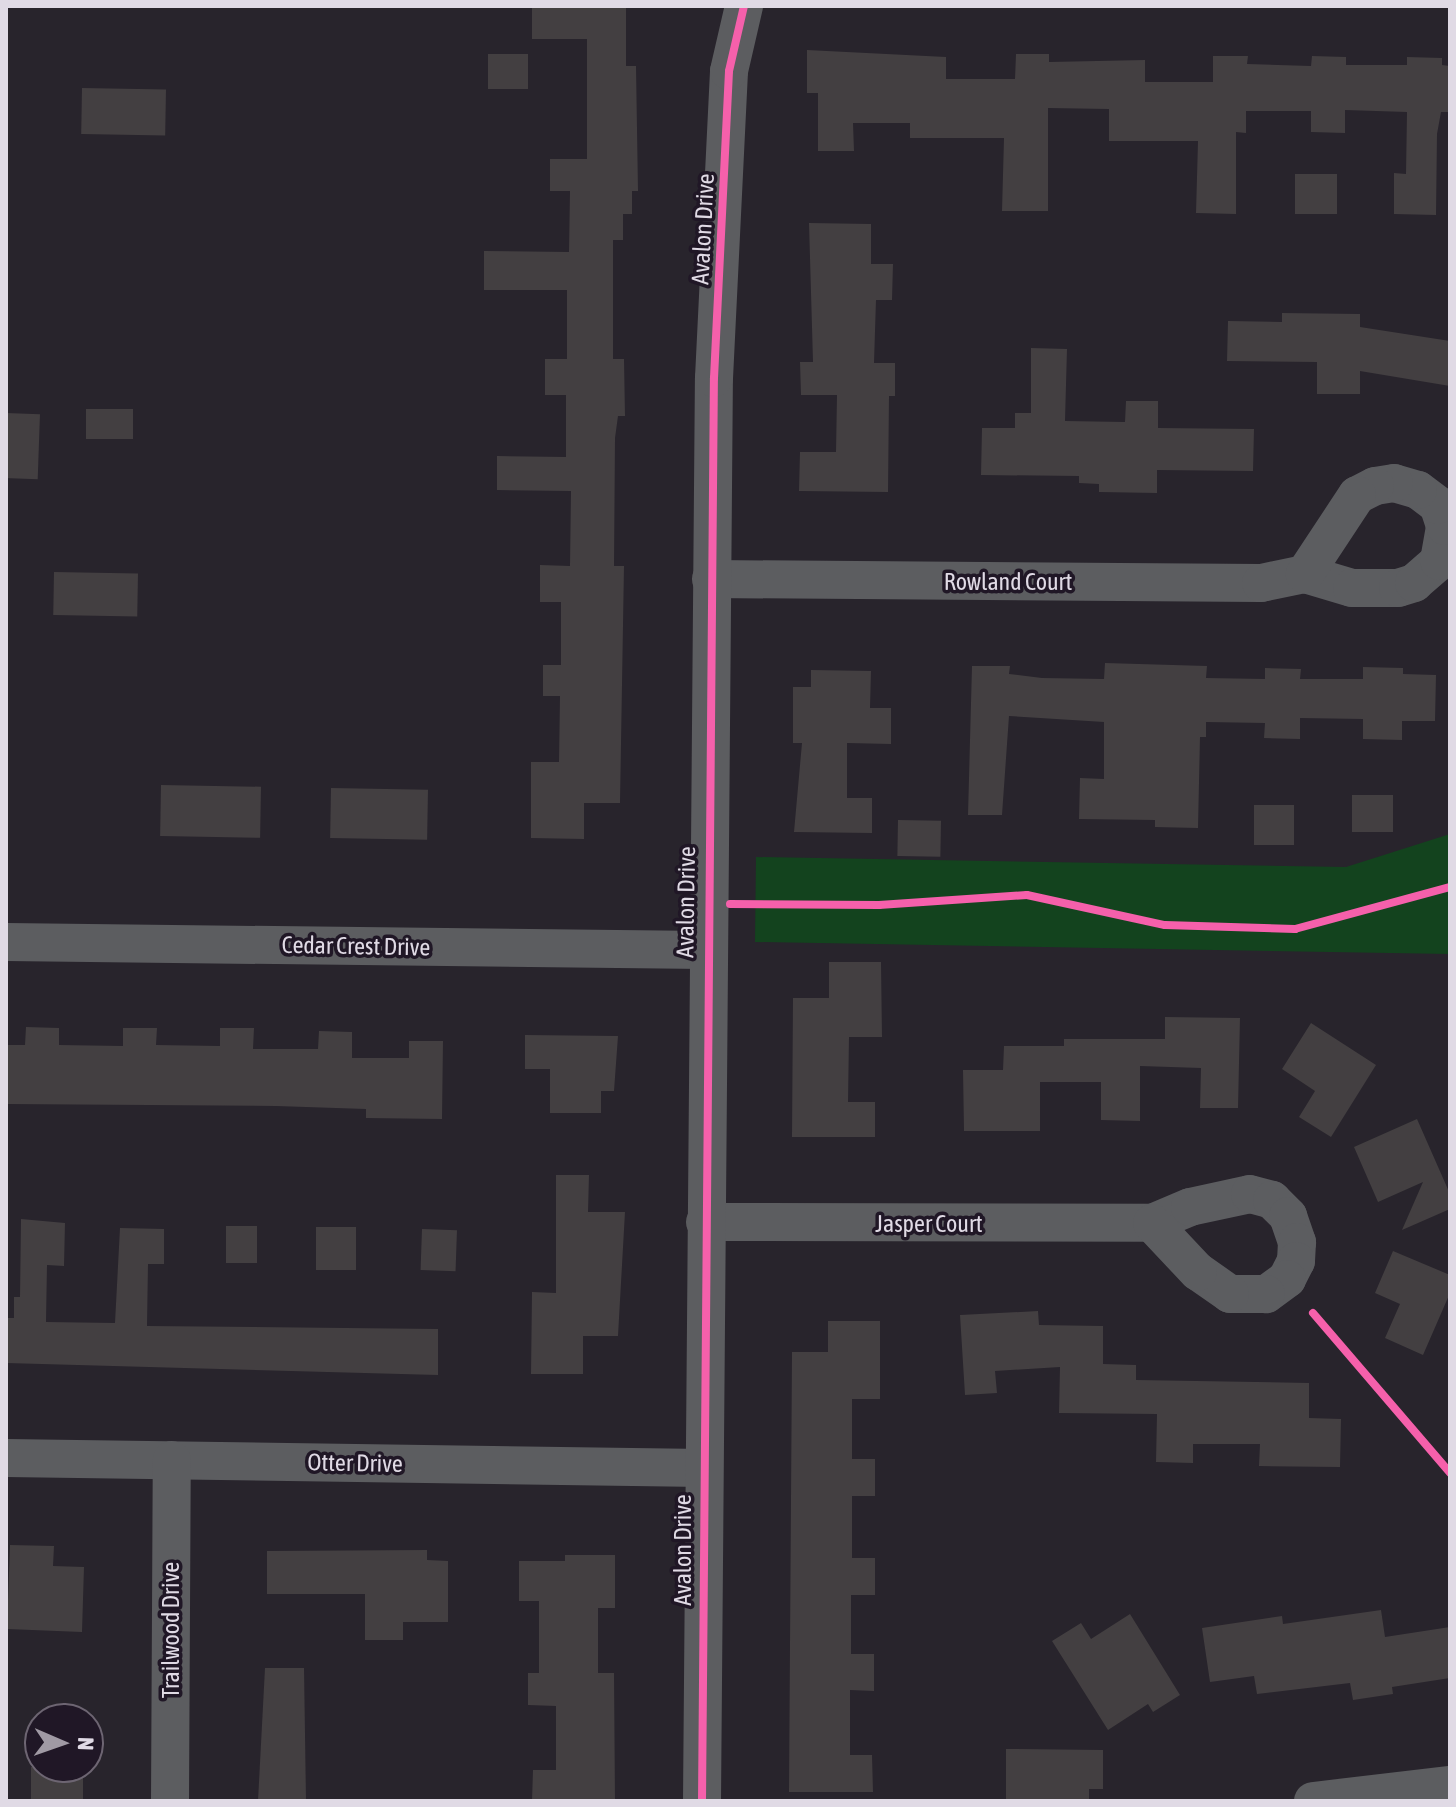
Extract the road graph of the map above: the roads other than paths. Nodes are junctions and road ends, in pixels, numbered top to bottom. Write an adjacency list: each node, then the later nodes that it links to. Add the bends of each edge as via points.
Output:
1 (744, 6): 3 (street, Avalon Drive, via 729,71 714,378)
2 (1305, 574): 3 (street, Rowland Court, via 1261,583)
3 (711, 579): 5 (street, Avalon Drive)
4 (6, 942): 5 (street, Cedar Crest Drive)
5 (705, 950): 6 (street, Avalon Drive)
6 (705, 1222): 7 (street, Jasper Court); 10 (street, Avalon Drive)
7 (1152, 1223)
8 (6, 1458): 9 (street, Otter Drive)
9 (172, 1460): 10 (street, Otter Drive); 12 (street, Trailwood Drive)
10 (704, 1468): 13 (street, Avalon Drive)
11 (1450, 1785): 14 (street)
12 (170, 1801)
13 (702, 1801)
14 (1313, 1801)

